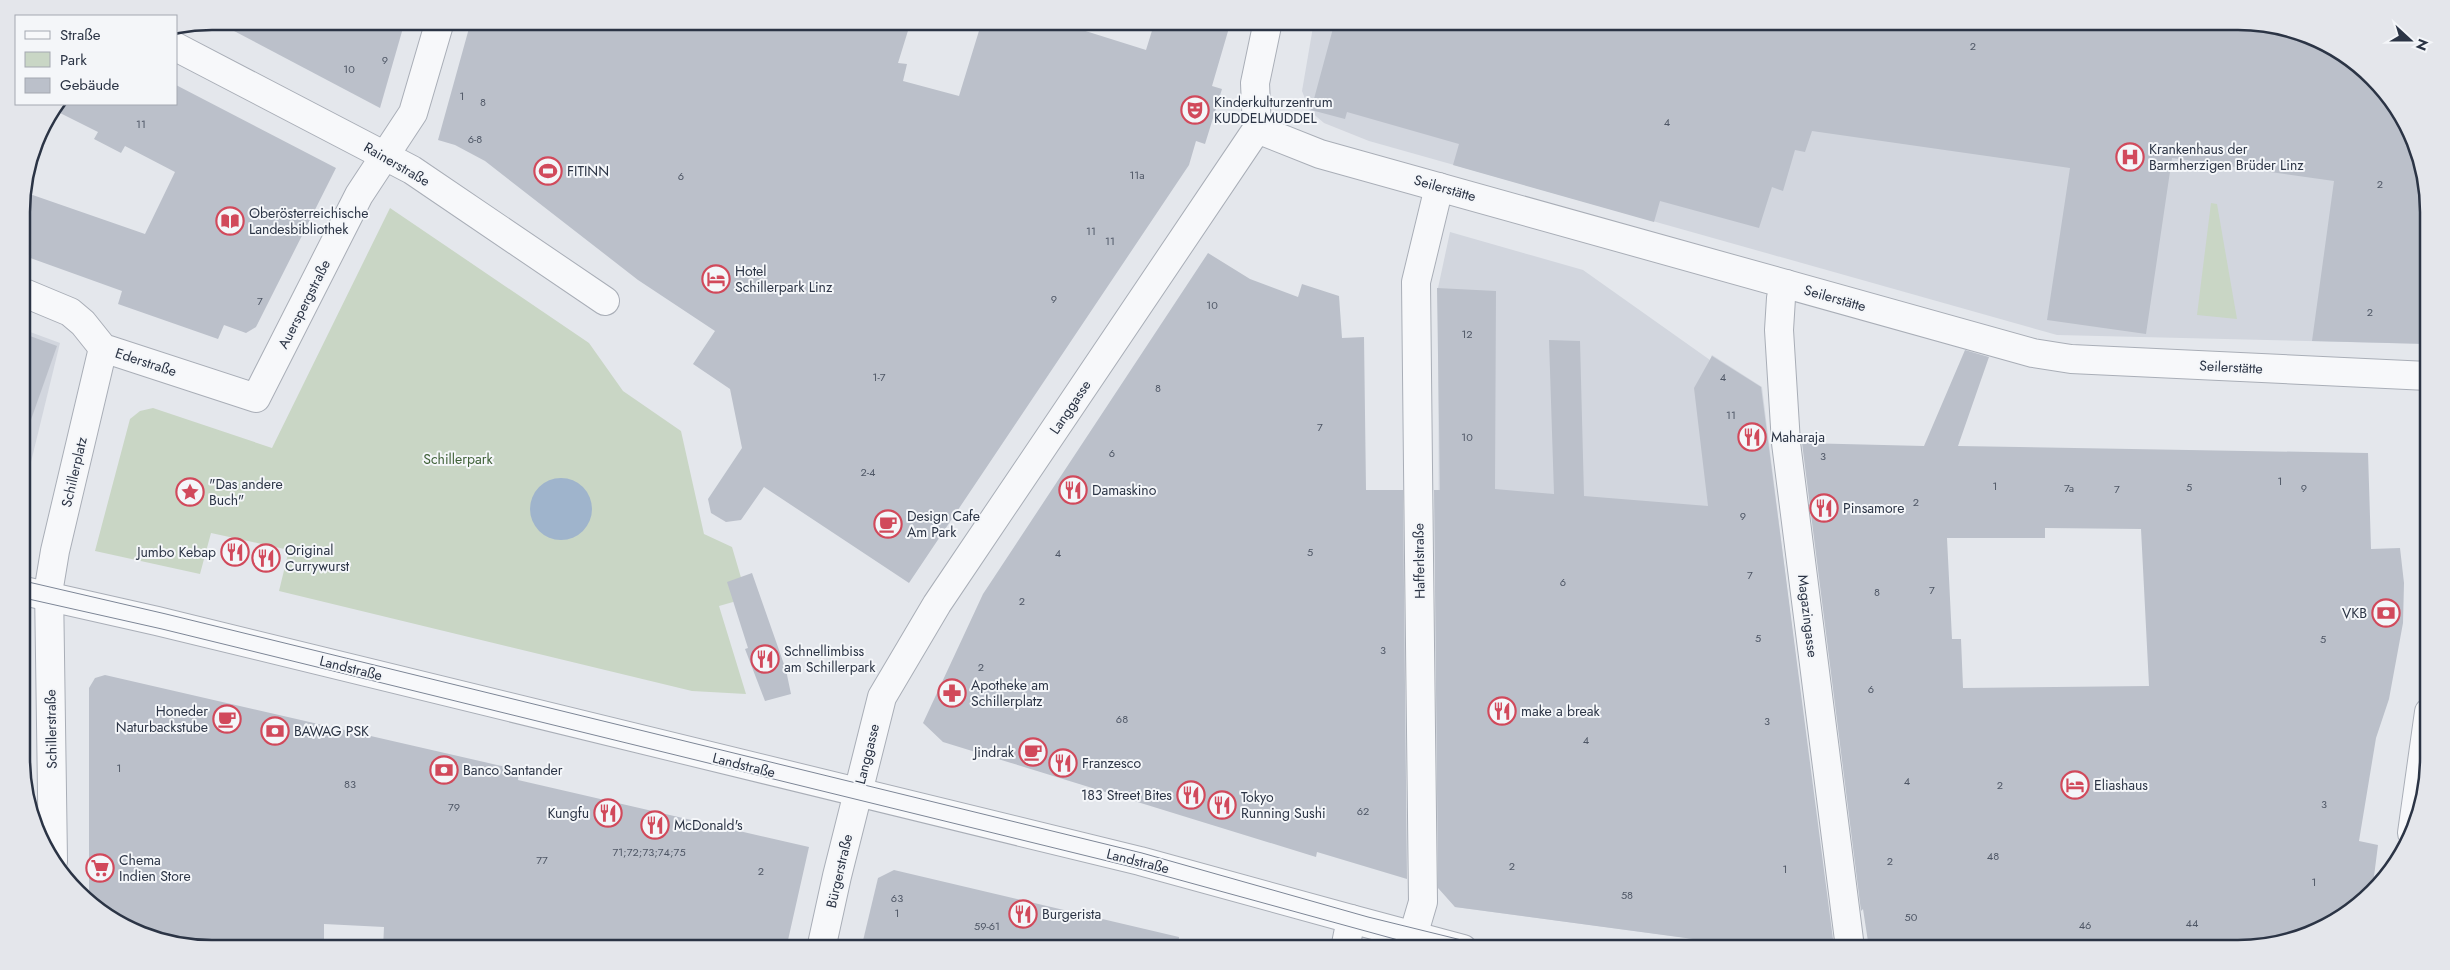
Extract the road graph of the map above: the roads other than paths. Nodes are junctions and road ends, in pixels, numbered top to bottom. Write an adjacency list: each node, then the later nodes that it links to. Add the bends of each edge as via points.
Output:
1 (437, 30): 5 (street, Auerspergstraße, via 413,113)
2 (1266, 30): 4 (street, via 1255,83)
3 (178, 48): 5 (street, Rainerstraße)
4 (1257, 129): 6 (street, Seilerstätte, via 1320,154); 15 (street, Langgasse, via 937,604 882,696)
5 (385, 155): 9 (street, Rainerstraße); 12 (street, Auerspergstraße, via 359,195)
6 (1439, 187): 7 (street, Seilerstätte); 18 (street, Hafferlstraße, via 1416,282 1423,902)
7 (1786, 284): 11 (street, Seilerstätte, via 2018,349 2071,359); 22 (street, Magazingasse, via 1778,330 1786,443)
8 (30, 295): 10 (street, Ederstraße, via 70,312)
9 (605, 301)
10 (102, 348): 12 (street, Ederstraße); 14 (street, Schillerplatz, via 55,551)
11 (2420, 376)
12 (256, 398)
13 (30, 592): 14 (street, Landstraße)
14 (50, 597): 15 (street, Landstraße); 16 (street, Schillerstraße)
15 (858, 793): 17 (street, Landstraße, via 1140,861); 19 (street, Bürgerstraße)
16 (53, 846)
17 (1351, 919): 18 (street, Landstraße); 20 (street)
18 (1413, 936): 21 (street, Landstraße)
19 (823, 940)
20 (1347, 940)
21 (1430, 940)
22 (1849, 940)

